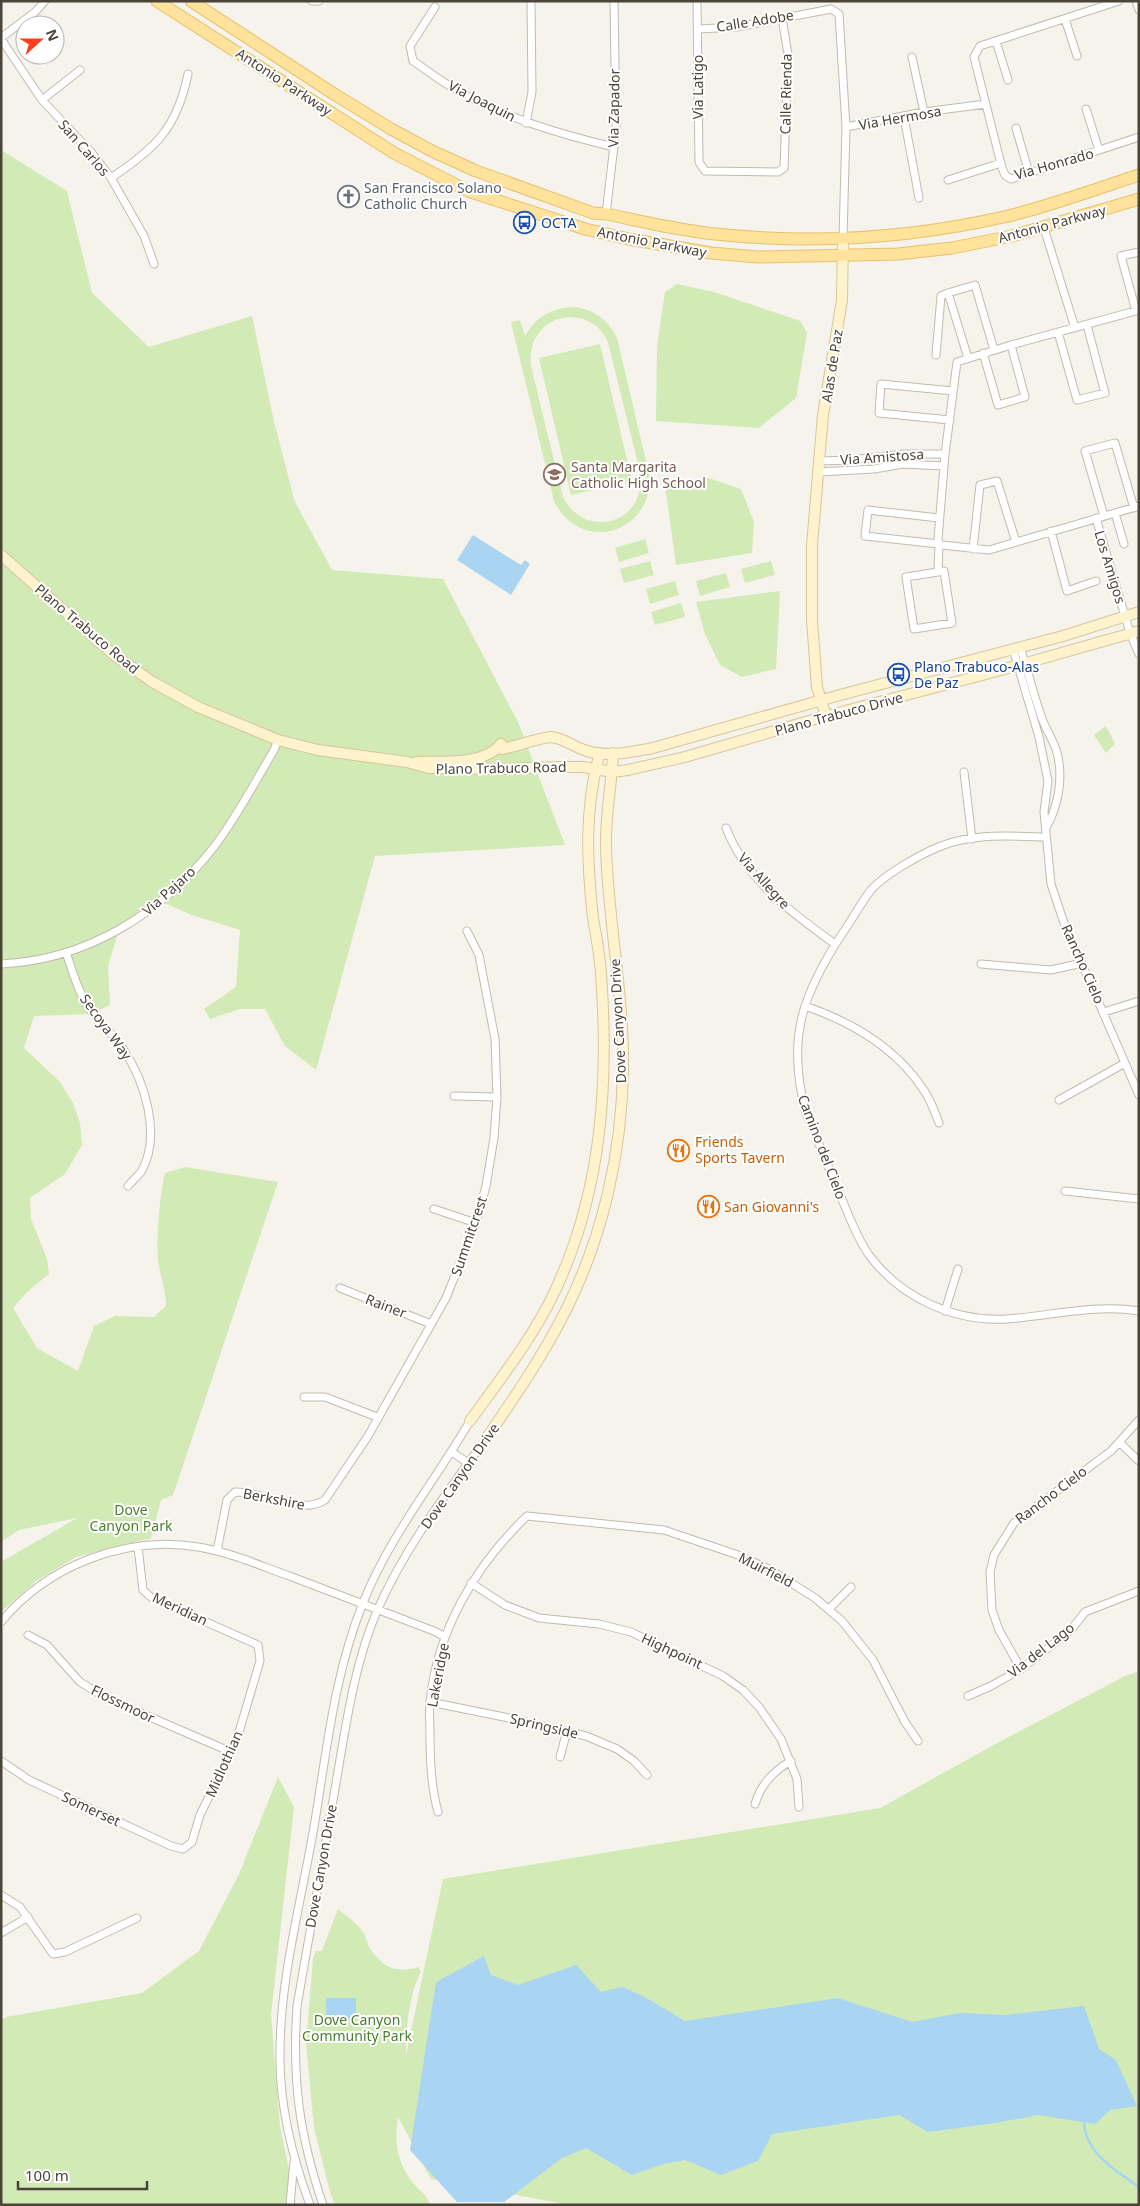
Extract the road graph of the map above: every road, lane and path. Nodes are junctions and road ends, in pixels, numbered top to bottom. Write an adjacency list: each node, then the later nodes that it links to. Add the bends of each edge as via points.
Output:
1 (44, 1): 17 (street)
2 (157, 1): 47 (main road, Antonio Parkway, via 394,153 468,191 585,229 669,247 758,257)
3 (191, 1): 43 (main road, Antonio Parkway, via 342,99 432,151 476,171 593,213)
4 (312, 1): 10 (street)
5 (531, 1): 29 (street, via 532,92)
6 (614, 1): 33 (street, Via Zapador)
7 (697, 1): 16 (street, Via Latigo)
8 (1119, 1): 15 (street)
9 (1136, 1): 12 (street)
10 (319, 2)
11 (435, 8): 29 (street, Via Joaquin, via 410,46 413,61 455,89)
12 (1139, 10)
13 (839, 14): 14 (street, Calle Adobe, via 831,9); 30 (street, Alas de Paz)
14 (782, 18): 16 (street, Calle Adobe, via 736,27); 36 (street, Calle Rienda, via 788,54 785,164 782,170)
15 (1065, 19): 18 (street); 19 (street)
16 (698, 29): 36 (street, Via Latigo, via 699,162)
17 (1, 39): 24 (street, San Carlos)
18 (996, 41): 23 (street); 25 (street, via 980,46 974,57)
19 (1077, 56)
20 (912, 57): 27 (street)
21 (80, 70): 24 (street)
22 (188, 74): 39 (street, via 176,115 158,140 143,156)
23 (1008, 80)
24 (42, 100): 39 (street, San Carlos)
25 (986, 104): 27 (street, Via Hermosa); 35 (street)
26 (1086, 109): 34 (street)
27 (924, 112): 28 (street, Via Hermosa)
28 (904, 117): 30 (street, Via Hermosa); 41 (street)
29 (526, 123): 33 (street, Via Joaquin)
30 (846, 128): 45 (street, Alas de Paz)
31 (1016, 128): 37 (street)
32 (1139, 137): 34 (street, Via Honrado)
33 (614, 147): 43 (street, Via Zapador)
34 (1100, 150): 37 (street, Via Honrado)
35 (1001, 163): 37 (street, Via Honrado, via 1005,175 1011,179); 40 (street, Via Honrado)
36 (705, 171)
37 (1029, 173)
38 (1139, 175): 45 (main road, Antonio Parkway, via 1009,216 897,234)
39 (111, 178): 48 (street, San Carlos, via 144,236)
40 (948, 180)
41 (919, 198)
42 (1139, 199): 44 (main road, Antonio Parkway)
43 (606, 214): 45 (main road, Antonio Parkway, via 724,235)
44 (1044, 228): 47 (main road, Antonio Parkway, via 952,248); 52 (street)
45 (843, 238): 47 (street, Alas de Paz)
46 (1139, 252): 50 (street, via 1121,256)
47 (843, 256): 62 (street, Alas de Paz, via 842,300)
48 (154, 264)
49 (948, 293): 55 (street, via 975,285); 57 (street, via 941,296); 58 (street)
50 (1138, 310): 51 (street)
51 (1087, 325): 52 (street); 53 (street, via 1105,392 1077,400)
52 (1075, 328): 53 (street)
53 (1058, 332): 54 (street)
54 (1011, 345): 55 (street); 56 (street, via 1026,397 998,405)
55 (994, 350): 56 (street)
56 (983, 353): 58 (street)
57 (936, 354)
58 (968, 358): 59 (street, Via Amistosa, via 958,362)
59 (952, 391): 60 (street, Via Amistosa); 60 (street, via 881,384 879,413)
60 (950, 420): 61 (street, Via Amistosa)
61 (945, 454): 62 (street, Via Amistosa); 63 (street, Via Amistosa)
62 (819, 460): 64 (street, Alas de Paz)
63 (944, 466): 64 (street, Via Amistosa, via 903,464 867,470); 68 (street, Via Amistosa)
64 (818, 472): 84 (street, Alas de Paz, via 812,544 812,620 817,687)
65 (1136, 507): 66 (street); 67 (street, via 1115,443 1086,451)
66 (1115, 513): 67 (street); 73 (street)
67 (1104, 516): 69 (street)
68 (939, 518): 72 (street, Via Amistosa); 72 (street, via 868,510 865,536)
69 (1096, 518): 70 (street); 79 (street, Los Amigos)
70 (1051, 532): 71 (street); 77 (street, via 1067,591)
71 (1016, 542): 74 (street, via 989,550); 74 (street, via 997,481 980,485)
72 (939, 544): 74 (street); 76 (street, Via Amistosa)
73 (1124, 544)
74 (973, 548)
75 (1, 555): 86 (street, Plano Trabuco Road, via 113,654 152,681 198,707)
76 (938, 572): 76 (street, Via Amistosa, via 944,571 952,623 914,629 906,576)
77 (1096, 582)
78 (1139, 612): 79 (street, Plano Trabuco Drive)
79 (1125, 616): 80 (street, Los Amigos); 81 (street, Plano Trabuco Drive)
80 (1134, 632): 82 (street, Los Amigos); 83 (street, Plano Trabuco Drive)
81 (1017, 648): 83 (street, Rancho Cielo); 84 (street, Plano Trabuco Drive)
82 (1139, 654)
83 (1022, 665): 85 (street, Plano Trabuco Drive); 87 (street, Rancho Cielo); 90 (street, Rancho Cielo)
84 (822, 700): 85 (street, Alas de Paz); 89 (street, Plano Trabuco Drive, via 653,748)
85 (826, 716): 93 (street, Plano Trabuco Drive, via 685,756)
86 (278, 740): 91 (street, Plano Trabuco Road, via 318,750); 103 (street, Via Pajaro, via 214,846 182,883 130,924 99,941)
87 (1056, 751): 90 (street); 95 (street, Rancho Cielo)
88 (600, 753): 89 (street, Plano Trabuco Drive); 91 (street, Plano Trabuco Road, via 585,751 551,737 498,748 470,760); 92 (street, Dove Canyon Drive)
89 (613, 753): 93 (street, Dove Canyon Drive)
90 (1043, 754): 96 (street, Rancho Cielo)
91 (407, 762): 92 (street, Plano Trabuco Road, via 430,768 559,767)
92 (595, 770): 93 (street, Plano Trabuco Drive); 129 (street, Dove Canyon Drive, via 588,818 588,847 601,971 604,1081 594,1170 576,1240 554,1292 524,1346)
93 (612, 772): 130 (street, Dove Canyon Drive, via 606,845 623,1069 619,1130 606,1201 566,1310)
94 (964, 772): 100 (street)
95 (1059, 779): 96 (street); 98 (street, Rancho Cielo, via 1054,814)
96 (1048, 781): 98 (street, Rancho Cielo, via 1044,812)
97 (726, 828): 102 (street, Via Allegre, via 740,859 777,900)
98 (1046, 828): 99 (street, Rancho Cielo)
99 (1046, 837): 100 (street, Camino del Cielo); 104 (street, Rancho Cielo, via 1051,884)
100 (972, 838): 102 (street, Camino del Cielo, via 940,846 896,870 872,889)
101 (467, 931): 113 (street, Summitcrest, via 479,954 489,1001 495,1039)
102 (835, 944): 108 (street, Camino del Cielo, via 817,974)
103 (66, 952): 105 (street, Via Pajaro); 116 (street, Secoya Way, via 87,1005 123,1049 146,1096 149,1130 146,1160)
104 (1082, 963): 106 (street, via 1051,970); 109 (street, Rancho Cielo)
105 (1, 964)
106 (981, 964)
107 (1139, 1001): 109 (street)
108 (805, 1006): 115 (street, via 832,1015 863,1032 889,1052 925,1092); 123 (street, Camino del Cielo, via 797,1052 801,1095 852,1224 869,1254 888,1276 916,1298)
109 (1104, 1012): 110 (street, Rancho Cielo)
110 (1125, 1063): 111 (street, Rancho Cielo); 114 (street)
111 (1139, 1095)
112 (454, 1096): 113 (street)
113 (497, 1097): 120 (street, Summitcrest, via 486,1186)
114 (1059, 1100)
115 (939, 1123)
116 (128, 1186)
117 (1065, 1191): 118 (street)
118 (1139, 1199)
119 (434, 1209): 120 (street)
120 (476, 1223): 125 (street, Summitcrest, via 459,1268)
121 (958, 1269): 123 (street)
122 (340, 1288): 125 (street, Rainer)
123 (945, 1311): 124 (street, Camino del Cielo, via 977,1319 1090,1310)
124 (1139, 1311)
125 (431, 1324): 127 (street, Summitcrest)
126 (304, 1397): 127 (street, via 325,1398)
127 (377, 1417): 135 (street, Summitcrest, via 325,1500)
128 (1139, 1420): 131 (street, Rancho Cielo)
129 (470, 1421): 132 (street, Dove Canyon Drive)
130 (488, 1436): 134 (street, Dove Canyon Drive)
131 (1120, 1443): 133 (street); 149 (street, Rancho Cielo, via 1014,1523 994,1555 990,1572 992,1610 998,1630)
132 (452, 1452): 134 (street); 142 (street, Dove Canyon Drive, via 392,1544)
133 (1139, 1461)
134 (468, 1463): 144 (street, Dove Canyon Drive, via 403,1560)
135 (315, 1506): 138 (street, Berkshire, via 300,1506 248,1491 236,1492 227,1500)
136 (540, 1516): 139 (street, Lakeridge, via 527,1516 498,1547); 143 (street, Muirfield, via 664,1530 701,1541 769,1569)
137 (138, 1547): 138 (street, via 187,1546); 145 (street, via 105,1554 63,1572 28,1595); 148 (street, Meridian, via 143,1590)
138 (217, 1551): 142 (street)
139 (471, 1584): 147 (street, Lakeridge); 157 (street, Highpoint, via 505,1605 539,1618 599,1624 631,1632 723,1676 759,1707)
140 (851, 1587): 143 (street)
141 (1139, 1591): 149 (street, Via del Lago, via 1085,1612 1071,1630)
142 (362, 1604): 144 (street); 167 (street, Dove Canyon Drive, via 349,1641 333,1714 286,1982 280,2060 286,2119)
143 (829, 1609): 153 (street, Muirfield, via 873,1660)
144 (378, 1610): 147 (street); 170 (street, Dove Canyon Drive, via 364,1647 348,1715 297,2006 294,2050 298,2106 309,2162)
145 (1, 1622)
146 (28, 1635): 154 (street, Flossmoor, via 47,1645 80,1682 106,1698)
147 (445, 1637): 151 (street, Lakeridge)
148 (258, 1645): 154 (street, Midlothian, via 260,1660)
149 (1021, 1669): 150 (street, Via del Lago)
150 (968, 1696)
151 (430, 1702): 152 (street, Springside); 161 (street, Lakeridge, via 432,1791)
152 (567, 1731): 155 (street); 158 (street, Springside, via 617,1748)
153 (918, 1741)
154 (231, 1752): 162 (street, Midlothian, via 200,1815 192,1842)
155 (560, 1757)
156 (1, 1761): 162 (street, Somerset, via 29,1780)
157 (791, 1761): 159 (street, via 760,1789); 160 (street, Highpoint, via 797,1779)
158 (646, 1775)
159 (755, 1804)
160 (799, 1807)
161 (438, 1812)
162 (183, 1849)
163 (1, 1895): 164 (street, via 20,1907)
164 (28, 1917): 165 (street, via 53,1954); 166 (street)
165 (137, 1918)
166 (1, 1933)
167 (295, 2158): 168 (street); 169 (street, Dove Canyon Drive)
168 (290, 2205)
169 (310, 2205)
170 (323, 2205)

